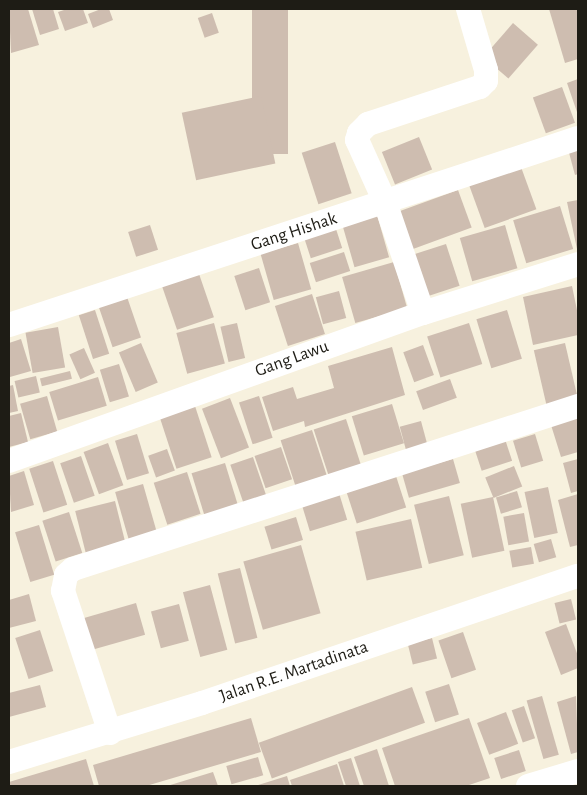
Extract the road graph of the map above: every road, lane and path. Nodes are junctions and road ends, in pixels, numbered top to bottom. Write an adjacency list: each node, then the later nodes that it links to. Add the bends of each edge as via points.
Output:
1 (468, 9): 3 (street, via 486,70 486,81 480,87 368,124 359,133 359,149)
2 (578, 138): 3 (street, Gang Hishak)
3 (385, 202): 5 (street); 6 (street, Gang Hishak)
4 (578, 264): 5 (street, Gang Lawu)
5 (423, 313): 8 (street, Gang Lawu)
6 (9, 325)
7 (578, 406): 10 (street, via 72,569 66,575 62,591)
8 (9, 460)
9 (578, 576): 10 (street, Jalan R.E. Martadinata)
10 (110, 734): 11 (street, Jalan R.E. Martadinata)
11 (9, 762)
12 (578, 771): 13 (street)
13 (528, 786)

